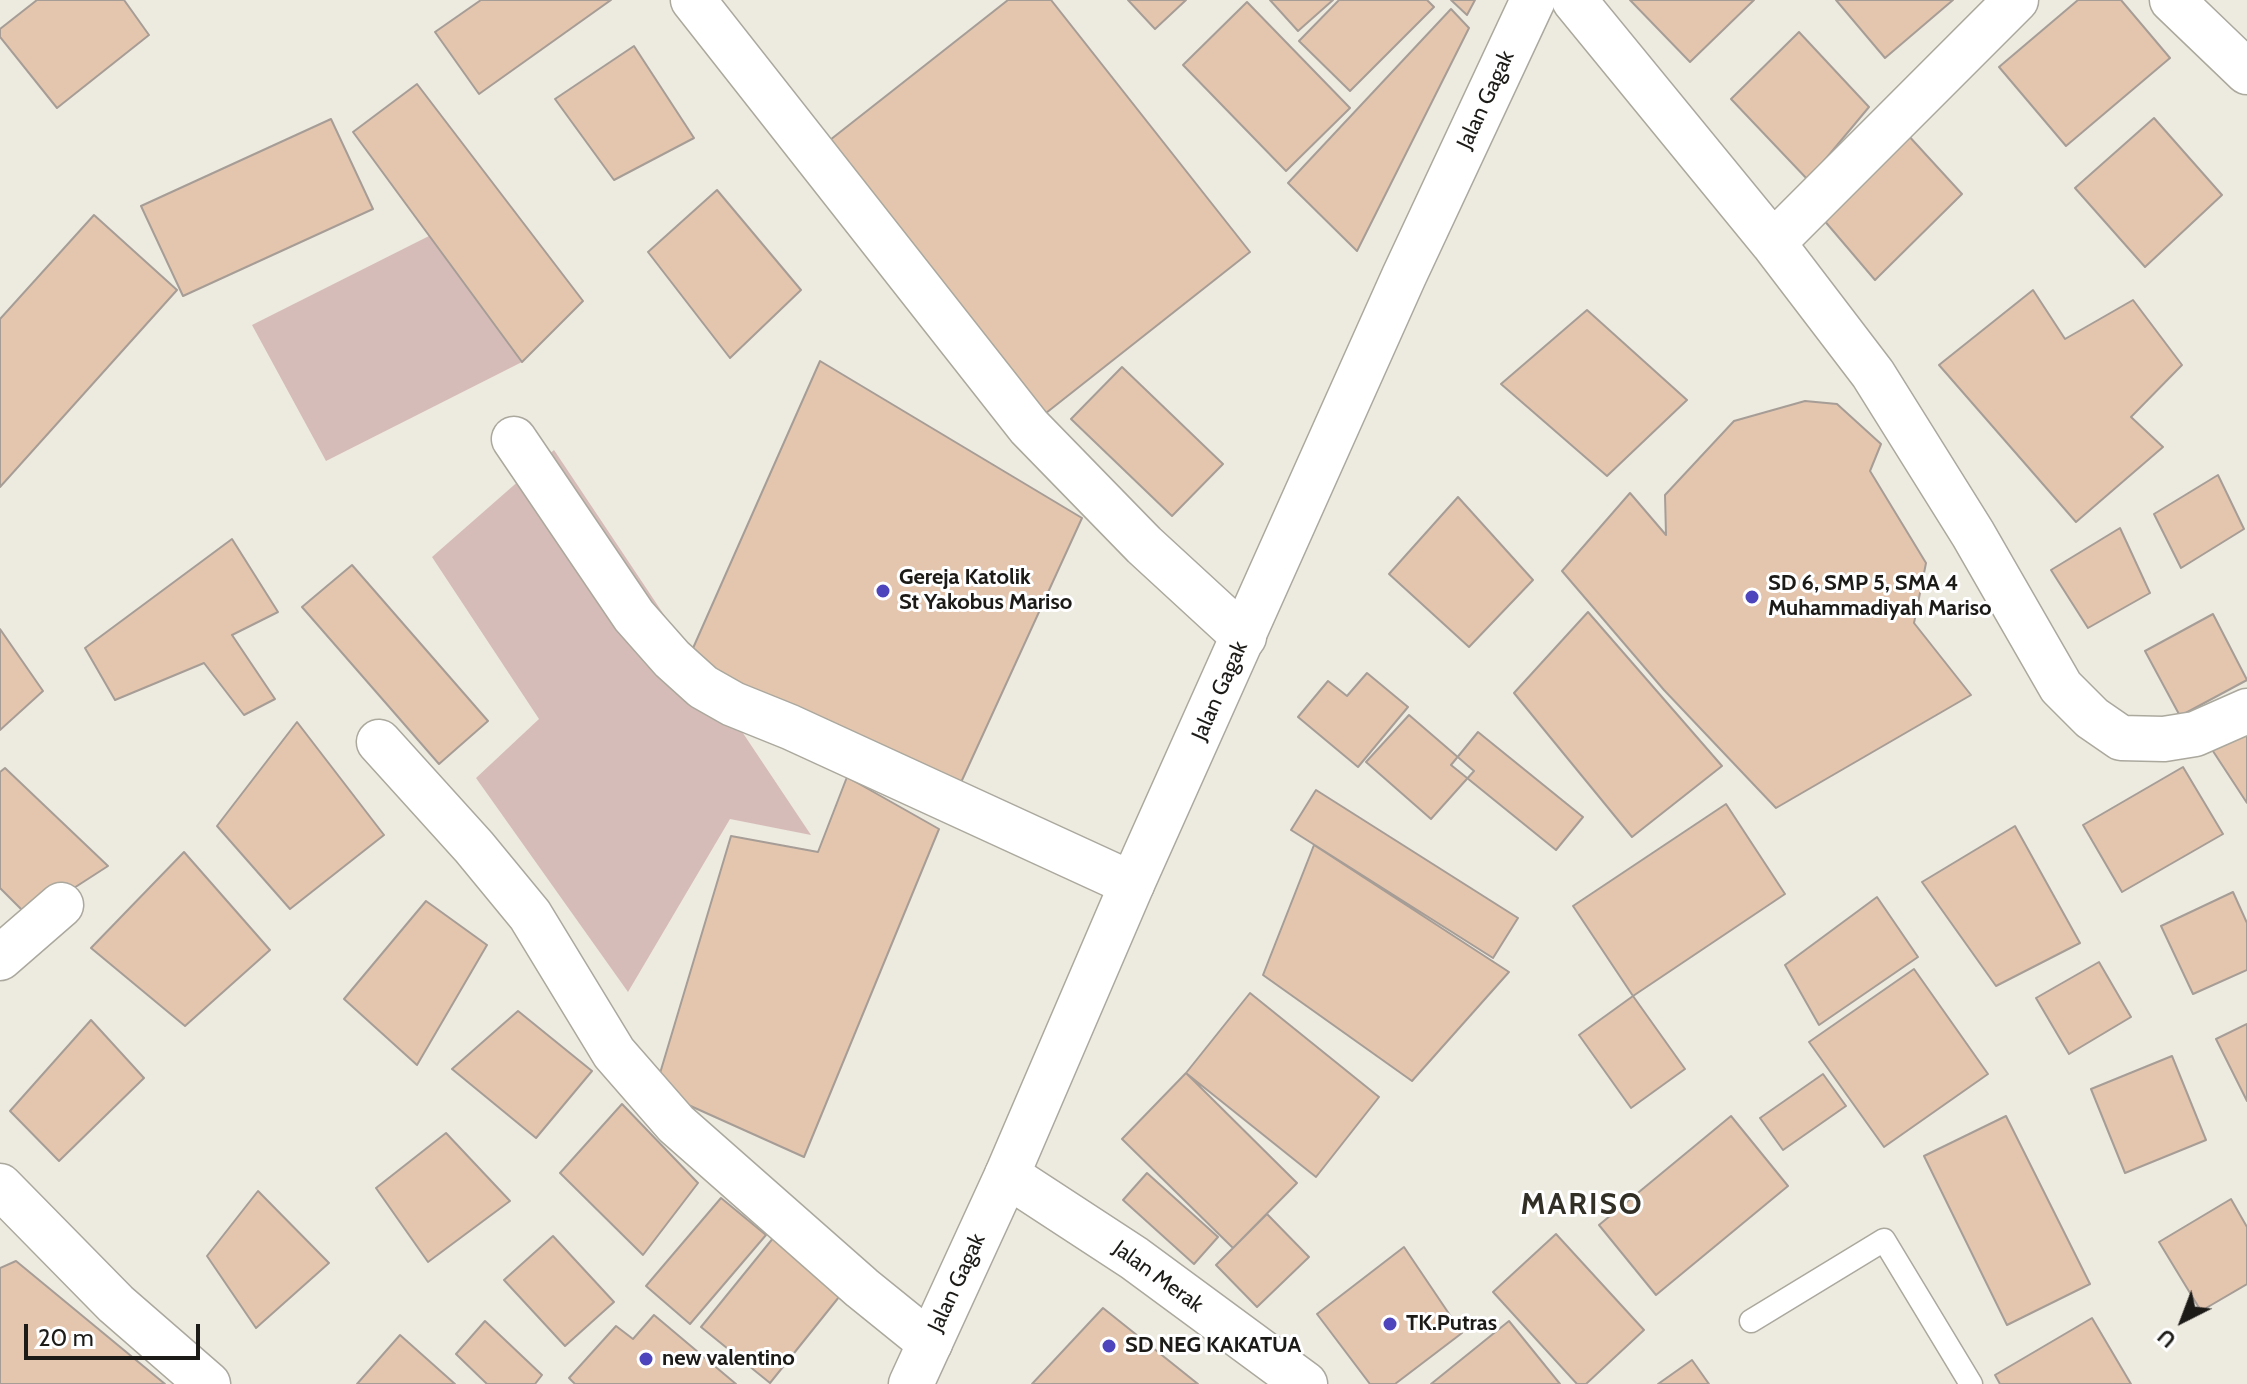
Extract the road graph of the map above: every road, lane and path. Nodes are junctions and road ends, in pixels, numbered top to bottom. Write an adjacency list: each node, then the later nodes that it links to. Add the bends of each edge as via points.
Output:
1 (693, 0): 9 (street, via 1029,427 1144,545)
2 (1533, 0): 9 (street, Jalan Gagak)
3 (1574, 0): 7 (street)
4 (2016, 0): 7 (street)
5 (2172, 0): 6 (street)
6 (2247, 72)
7 (1773, 243): 10 (street, via 1873,374 2061,687 2092,718 2121,738 2164,739 2195,734)
8 (514, 439): 12 (street, via 634,616 703,687)
9 (1244, 637): 12 (street, Jalan Gagak)
10 (2247, 711)
11 (379, 742): 18 (street, via 530,915 614,1053 676,1124)
12 (1132, 884): 15 (street, Jalan Gagak)
13 (61, 905): 14 (street)
14 (0, 958)
15 (1007, 1175): 18 (street, Jalan Gagak); 21 (street, Jalan Merak, via 1134,1258)
16 (0, 1186): 19 (street, via 116,1304)
17 (1751, 1321): 22 (lane, via 1884,1240)
18 (930, 1343): 20 (street, Jalan Gagak)
19 (208, 1384)
20 (911, 1384)
21 (1305, 1384)
22 (1971, 1384)

